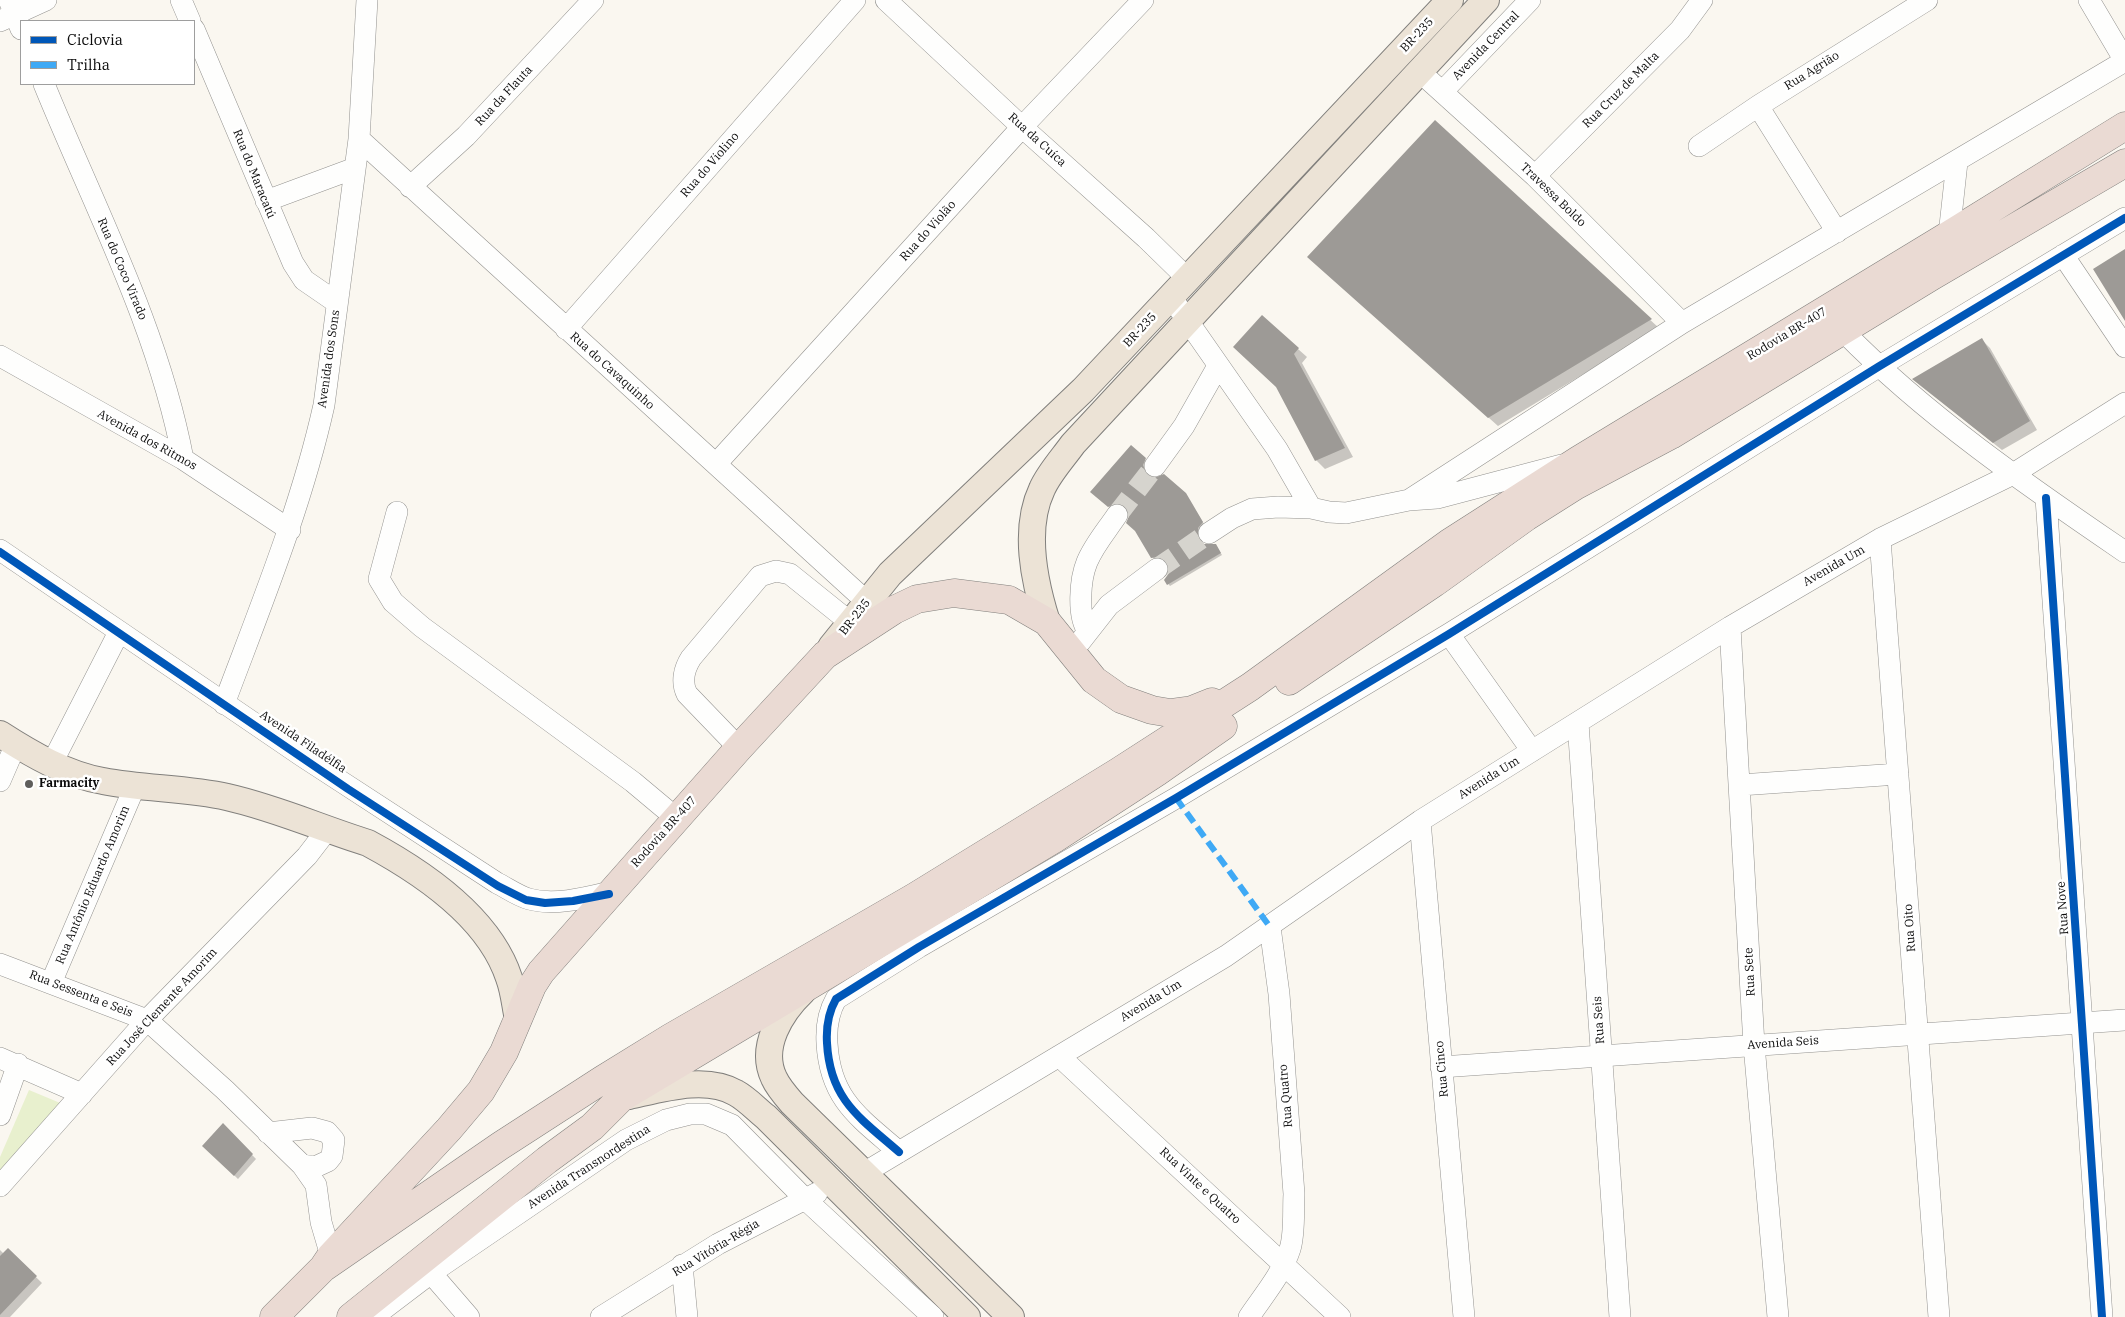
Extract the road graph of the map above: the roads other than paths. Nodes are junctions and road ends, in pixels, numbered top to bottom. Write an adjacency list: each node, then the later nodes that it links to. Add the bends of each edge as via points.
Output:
1 (46, 0): 15 (street)
2 (181, 0): 16 (street)
3 (357, 0): 17 (street)
4 (367, 0): 17 (street, Avenida dos Sons)
5 (592, 0): 32 (street, Rua da Flauta, via 466,136)
6 (855, 0): 42 (street, Rua do Violino)
7 (886, 0): 25 (street, Rua da Cuíca)
8 (1143, 0): 25 (street, Rua do Violão)
9 (1450, 0): 38 (main road, BR-235 / BR-235)
10 (1486, 0): 20 (main road)
11 (1530, 0): 22 (street, Avenida Central)
12 (1702, 0): 31 (street, Rua Cruz de Malta, via 1680,30)
13 (1927, 0): 23 (street, Rua Agrião)
14 (2090, 0): 19 (street)
15 (11, 16)
16 (190, 20)
17 (367, 22): 26 (street, Avenida dos Sons)
18 (195, 31): 33 (street, Rua do Maracatú)
19 (2125, 61): 28 (street)
20 (1420, 72): 22 (street, Travessa Boldo); 40 (main road)
21 (44, 85): 49 (street, Rua do Coco Virado, via 150,334 174,412)
22 (1442, 92): 31 (street, Travessa Boldo)
23 (1758, 106): 27 (street, Rua Agrião); 35 (street)
24 (2125, 126): 36 (highway, Rodovia BR-407)
25 (1022, 127): 38 (street, Rua da Cuíca, via 1146,238); 51 (street, Rua do Violão)
26 (359, 139): 30 (street, Avenida dos Sons); 32 (street, Rua do Cavaquinho)
27 (1700, 146)
28 (1957, 162): 35 (street); 36 (street)
29 (2125, 164): 43 (highway)
30 (355, 168): 33 (street); 39 (street, Avenida dos Sons)
31 (1535, 176): 41 (street, Travessa Boldo)
32 (410, 187): 42 (street, Rua do Cavaquinho)
33 (266, 201): 39 (street, Rua do Maracatú, via 304,280)
34 (2125, 218): 37 (street)
35 (1838, 232): 41 (street)
36 (1949, 235): 50 (highway, Rodovia BR-407)
37 (2063, 255): 44 (street); 47 (street)
38 (1180, 288): 40 (street, Rua da Cuíca); 65 (main road, BR-235 / BR-235, via 1050,424 890,574)
39 (336, 302): 59 (street, Avenida dos Sons, via 324,405)
40 (1188, 322): 46 (street, Rua da Cuíca); 66 (main road, via 1073,444 1042,488 1033,528 1033,547 1038,593)
41 (1682, 323): 55 (street)
42 (566, 329): 51 (street, Rua do Cavaquinho)
43 (1843, 331): 47 (street); 90 (highway, via 1671,435 1575,486 1526,517)
44 (2125, 347)
45 (0, 356): 49 (street, Avenida dos Ritmos)
46 (1218, 366): 52 (street, via 1184,426); 56 (street, Rua da Cuíca, via 1277,449)
47 (1878, 367): 53 (street); 71 (street)
48 (2125, 403): 53 (street, Avenida Um)
49 (183, 459): 59 (street, Avenida dos Ritmos)
50 (1577, 461): 55 (street, via 1437,498); 74 (highway, Rodovia BR-407, via 1449,543)
51 (716, 464): 65 (street, Rua do Cavaquinho)
52 (1155, 466)
53 (2013, 474): 54 (street); 61 (street, Avenida Um)
54 (2046, 498): 63 (street); 97 (street, Rua Nove)
55 (1409, 500): 56 (street, via 1346,513)
56 (1311, 508): 60 (street, via 1252,509)
57 (397, 512): 85 (street, via 379,579 393,602 422,627 633,782)
58 (1117, 515): 69 (street, via 1087,563 1080,607 1083,625)
59 (290, 530): 75 (street, Avenida dos Sons)
60 (1209, 533)
61 (1880, 539): 68 (street, Avenida Um); 81 (street, Rua Oito)
62 (0, 550): 70 (street, Avenida Filadélfia)
63 (2125, 552)
64 (1157, 569): 69 (street, via 1109,605)
65 (867, 602): 67 (main road, BR-235 / BR-235)
66 (1047, 622): 72 (highway); 73 (highway, Rodovia BR-407, via 1009,600 939,594 916,599 894,610)
67 (851, 623): 73 (main road, BR-235 / BR-235); 78 (street, via 790,574 776,571 760,576 692,658 685,672 687,694)
68 (1730, 627): 76 (street, Avenida Um); 84 (street, Rua Sete)
69 (1088, 631): 72 (street)
70 (119, 632): 75 (street, Avenida Filadélfia); 80 (street)
71 (1449, 634): 79 (street); 90 (street, via 1185,793)
72 (1072, 653): 74 (highway, via 1107,691 1152,710 1170,713 1192,710)
73 (825, 655): 78 (highway, Rodovia BR-407)
74 (1250, 687): 114 (highway, via 913,898 602,1080)
75 (224, 704): 88 (street, Avenida Filadélfia, via 485,876 528,899 561,901)
76 (1578, 723): 79 (street, Avenida Um); 100 (street, Rua Seis)
77 (8, 739): 80 (main road); 82 (street)
78 (738, 748): 85 (highway, Rodovia BR-407)
79 (1532, 752): 86 (street, Avenida Um)
80 (52, 763): 83 (main road, via 86,777)
81 (1898, 774): 84 (street); 98 (street, Rua Oito)
82 (0, 781)
83 (135, 786): 87 (main road, via 244,800); 92 (street, Rua Antônio Eduardo Amorim)
84 (1740, 786): 99 (street, Rua Sete)
85 (676, 818): 88 (highway, Rodovia BR-407)
86 (1420, 821): 89 (street, Avenida Um); 103 (street, Rua Cinco)
87 (327, 830): 94 (main road, via 368,843 462,906 497,952 509,978); 95 (street, Rua José Clemente Amorim, via 307,856)
88 (610, 892): 94 (highway, Rodovia BR-407, via 536,979)
89 (1270, 927): 101 (street, Avenida Um); 115 (street, Rua Quatro, via 1279,994 1294,1194 1290,1248)
90 (913, 937): 93 (highway); 108 (street, via 836,998 827,1020 828,1053 838,1091 848,1105)
91 (0, 964): 92 (street, Rua Sessenta e Seis)
92 (51, 983): 95 (street, Rua Sessenta e Seis)
93 (811, 984): 105 (highway); 110 (main road, via 790,1004 777,1023 772,1038 770,1067 773,1078 792,1103)
94 (518, 1019): 114 (highway, Rodovia BR-407, via 504,1052 481,1091)
95 (147, 1020): 104 (street, Rua José Clemente Amorim); 107 (street, Rua Sessenta e Seis)
96 (2125, 1020): 97 (street, Avenida Seis)
97 (2082, 1023): 98 (street, Avenida Seis); 133 (street, Rua Nove)
98 (1919, 1034): 99 (street, Avenida Seis); 132 (street, Rua Oito)
99 (1754, 1045): 100 (street, Avenida Seis); 131 (street, Rua Sete)
100 (1602, 1055): 103 (street, Avenida Seis); 130 (street, Rua Seis)
101 (1059, 1056): 108 (street, Avenida Um); 115 (street, Rua Vinte e Quatro)
102 (9, 1061): 104 (street); 106 (street)
103 (1441, 1067): 129 (street, Rua Cinco)
104 (82, 1094): 112 (street, Rua José Clemente Amorim)
105 (621, 1098): 111 (main road, via 658,1089 697,1085 719,1086 735,1092); 121 (highway, via 592,1128 539,1166)
106 (0, 1115)
107 (268, 1132): 109 (street, Rua Sessenta e Seis); 109 (street, via 312,1128 327,1132 334,1140 332,1156 315,1166)
108 (899, 1152): 110 (street, Avenida Um)
109 (302, 1165): 114 (street, Rua Sessenta e Seis, via 316,1185)
110 (864, 1173): 126 (main road)
111 (834, 1185): 113 (street, Rua Vitória-Régia); 125 (main road)
112 (0, 1186)
113 (805, 1199): 116 (street, Rua Vitória-Régia); 117 (street, Avenida Transnordestina, via 732,1125 706,1114 690,1114 659,1122 626,1140); 119 (street, Avenida Transnordestina)
114 (327, 1262): 120 (highway)
115 (1284, 1264): 127 (street, Rua Quatro); 128 (street, Rua Vinte e Quatro)
116 (682, 1265): 118 (street); 124 (street, Rua Vitória-Régia, via 662,1281)
117 (431, 1272): 122 (street, Avenida Transnordestina); 123 (street)
118 (692, 1312)
119 (924, 1314)
120 (274, 1317)
121 (351, 1317)
122 (373, 1317)
123 (469, 1317)
124 (601, 1317)
125 (968, 1317)
126 (1011, 1317)
127 (1249, 1317)
128 (1340, 1317)
129 (1464, 1317)
130 (1620, 1317)
131 (1778, 1317)
132 (1939, 1317)
133 (2102, 1317)

